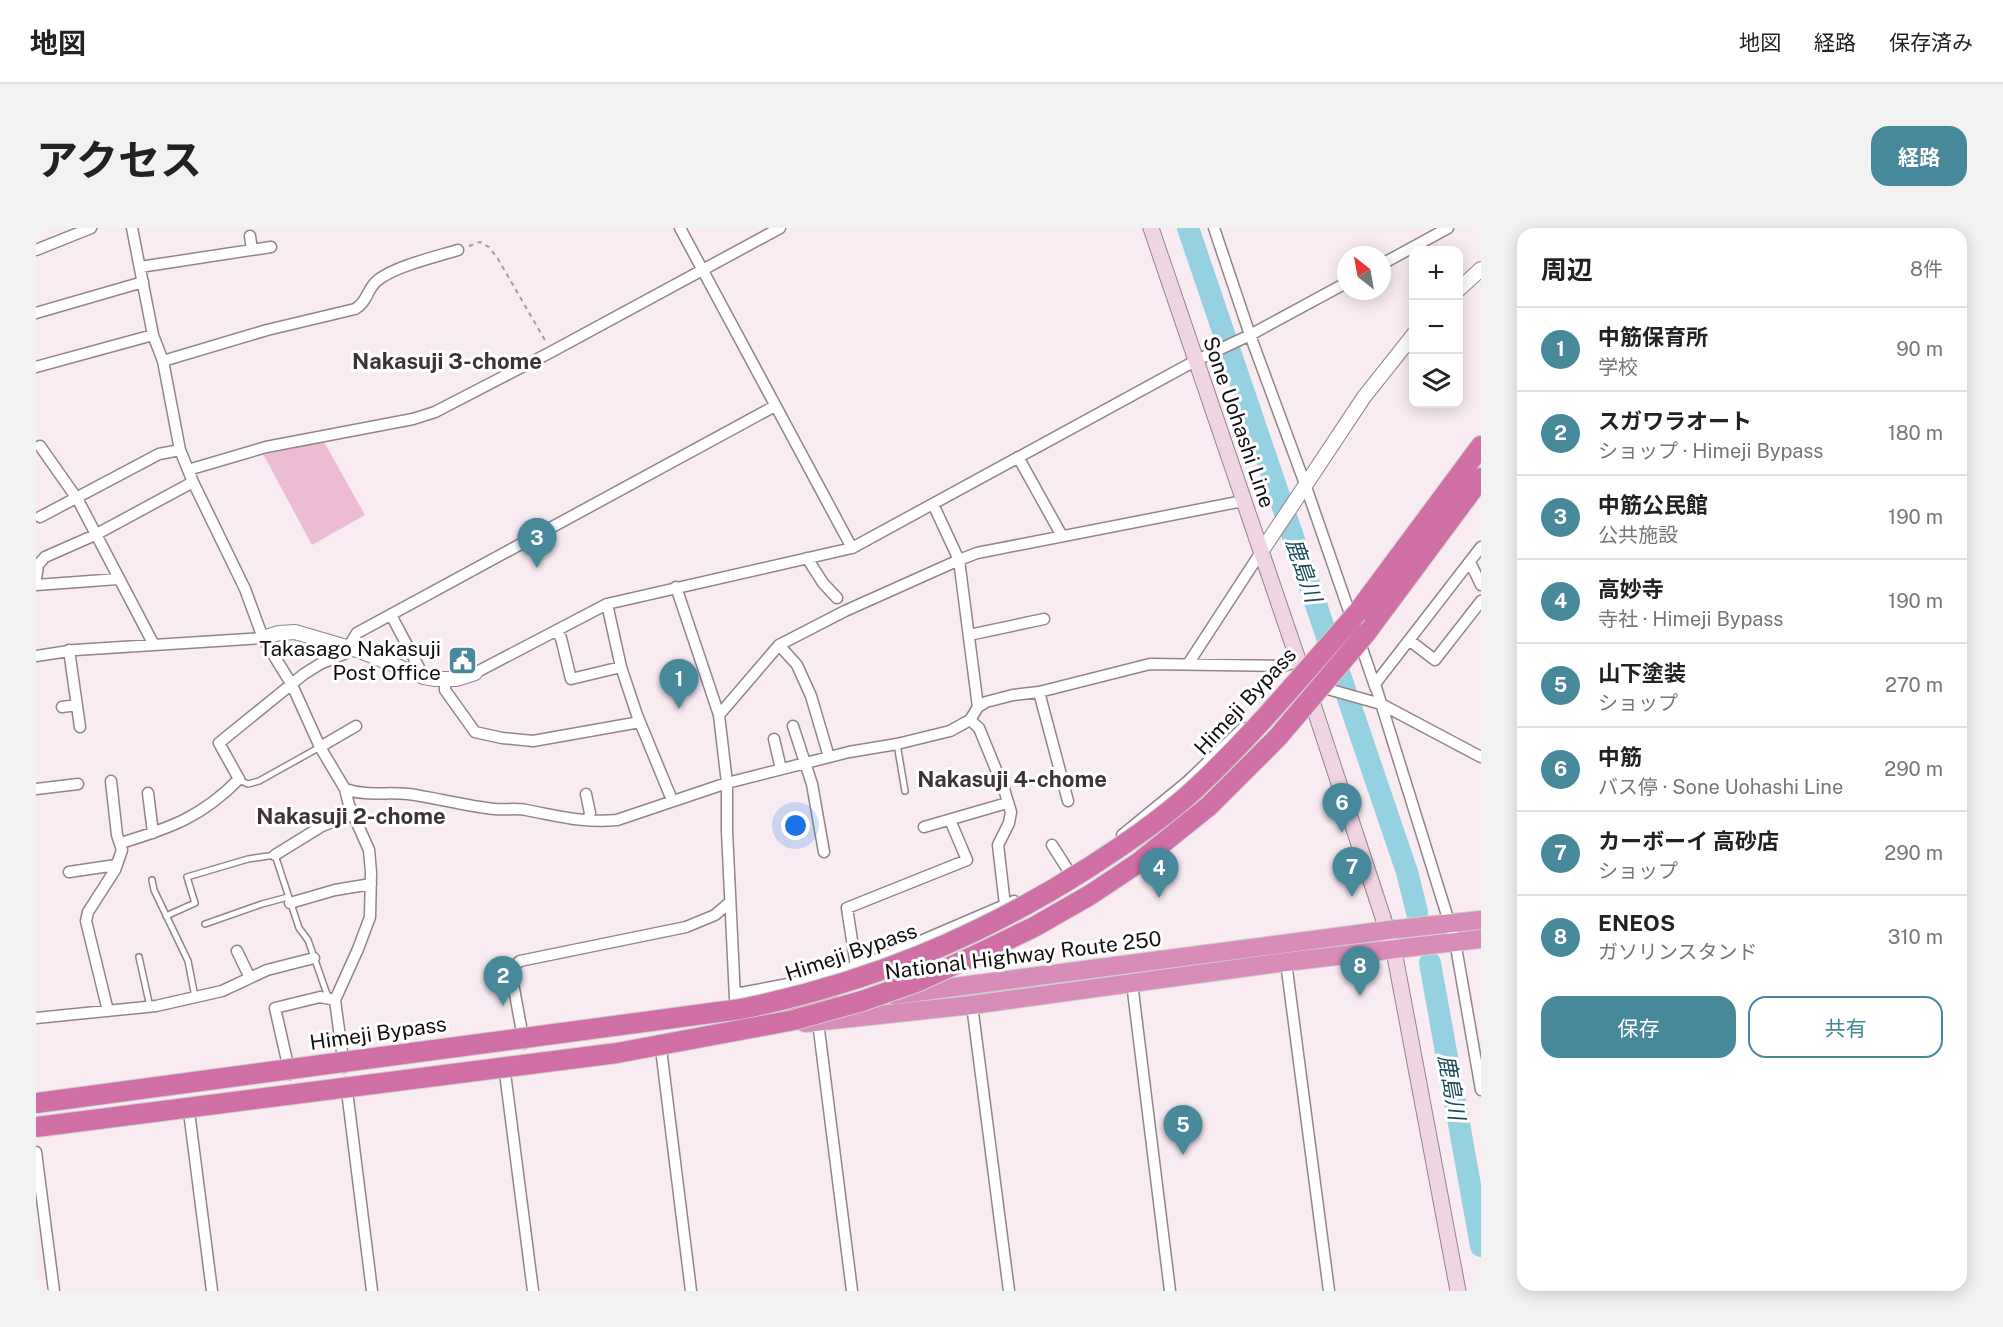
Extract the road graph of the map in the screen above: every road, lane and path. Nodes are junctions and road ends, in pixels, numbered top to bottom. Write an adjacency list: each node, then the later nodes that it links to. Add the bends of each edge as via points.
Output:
1 (92, 228): 10 (street)
2 (132, 228): 14 (street)
3 (680, 228): 16 (street)
4 (780, 228): 16 (street)
5 (1151, 228): 26 (main road, Sone Uohashi Line)
6 (1214, 228): 22 (street)
7 (1448, 228): 13 (street)
8 (250, 236): 11 (street)
9 (271, 247): 11 (street)
10 (36, 250)
11 (252, 250): 14 (street)
12 (458, 250): 24 (path, via 480,242 489,247); 25 (street, via 386,274 355,309)
13 (1391, 259)
14 (140, 267): 17 (street)
15 (1481, 269): 18 (street)
16 (702, 270): 24 (street); 28 (street)
17 (143, 282): 20 (street); 21 (street)
18 (1463, 285)
19 (1337, 288): 22 (street)
20 (36, 314)
21 (153, 335): 25 (street); 27 (street)
22 (1250, 335): 26 (street); 36 (street)
23 (1409, 339): 36 (street)
24 (551, 352): 33 (street, via 435,412 266,447)
25 (163, 361): 31 (street)
26 (1195, 361): 32 (street); 38 (main road, Sone Uohashi Line)
27 (36, 367)
28 (776, 406): 44 (street); 57 (street)
29 (38, 443): 37 (street)
30 (1481, 446): 156 (highway, Himeji Bypass, bridge, via 1357,613 1257,727 1193,790 1139,835 1002,918 839,986 741,1009)
31 (180, 450): 33 (street); 37 (street, via 159,454)
32 (1018, 457): 39 (street); 42 (street)
33 (188, 470): 35 (street)
34 (1481, 478): 158 (highway, bridge, via 1365,633 1278,737 1209,806 1138,863 1090,895 1034,927 919,981 794,1020 617,1053)
35 (193, 482): 41 (street); 61 (street, via 245,589)
36 (1305, 484): 45 (street); 77 (street)
37 (77, 498): 40 (street); 41 (street)
38 (1243, 501): 42 (street); 45 (main road, Sone Uohashi Line)
39 (933, 504): 44 (street); 47 (street)
40 (40, 517)
41 (95, 535): 49 (street, via 45,557 38,565); 50 (street)
42 (1062, 536): 47 (street)
43 (1481, 547): 48 (street)
44 (852, 548): 46 (street)
45 (1261, 552): 68 (main road, Sone Uohashi Line); 69 (street)
46 (807, 558): 53 (street); 54 (street)
47 (959, 560): 60 (street); 64 (street)
48 (1470, 562): 52 (street); 62 (street)
49 (36, 579)
50 (118, 579): 51 (street); 63 (street)
51 (36, 585)
52 (1481, 585)
53 (676, 587): 56 (street); 81 (street)
54 (837, 598)
55 (1481, 601): 62 (street, via 1435,660)
56 (607, 604): 59 (street); 70 (street)
57 (391, 615): 65 (street, via 357,633); 72 (street)
58 (1044, 619): 60 (street)
59 (556, 631): 70 (street, via 571,679); 71 (street)
60 (969, 635): 80 (street)
61 (264, 638): 63 (street); 65 (street, via 296,632); 74 (street)
62 (1409, 640): 77 (street, via 1375,684)
63 (154, 645): 66 (street)
64 (779, 645): 81 (street); 90 (street, via 797,665 811,696)
65 (348, 648): 72 (street); 74 (street)
66 (69, 651): 67 (street); 78 (street)
67 (36, 656)
68 (1298, 661): 69 (street, via 1284,666); 75 (main road, Sone Uohashi Line); 118 (street, via 1291,675 1245,726 1188,782 1112,843)
69 (1188, 664): 76 (street, via 1150,664)
70 (621, 667): 83 (street)
71 (475, 673): 73 (street)
72 (424, 677): 73 (street)
73 (445, 680): 83 (street, via 445,690 475,732 502,738 533,741)
74 (292, 685): 89 (street); 95 (street, via 219,743)
75 (1316, 689): 77 (street); 129 (main road, Sone Uohashi Line)
76 (1039, 692): 80 (street); 106 (street, via 1053,764)
77 (1381, 704): 91 (street); 127 (street)
78 (76, 705): 79 (street); 86 (street)
79 (62, 707)
80 (978, 707): 82 (street)
81 (719, 715): 97 (street)
82 (970, 720): 88 (street, via 950,732); 107 (street, via 979,728)
83 (640, 722): 105 (street)
84 (356, 726): 89 (street)
85 (793, 726): 92 (street)
86 (80, 727)
87 (774, 739): 93 (street)
88 (897, 744): 90 (street); 102 (lane)
89 (321, 747): 95 (lane, via 259,781 248,784); 101 (street)
90 (829, 757): 92 (street)
91 (1481, 757)
92 (805, 763): 93 (street); 115 (street)
93 (781, 769): 97 (street)
94 (59, 773): 99 (street)
95 (239, 779): 112 (street, via 199,813)
96 (111, 781): 113 (street)
97 (728, 783): 105 (street); 123 (street)
98 (78, 784): 99 (street)
99 (61, 786): 100 (street)
100 (36, 789)
101 (345, 789): 108 (street); 109 (street, via 359,794 410,795)
102 (905, 791)
103 (148, 793): 112 (street)
104 (586, 794): 109 (street)
105 (672, 800): 109 (street, via 617,820)
106 (1068, 801)
107 (1007, 802): 110 (street); 124 (street, via 1011,812 1009,823 998,845)
108 (353, 814): 116 (street, via 322,826); 121 (street, via 369,850)
109 (588, 820)
110 (950, 820): 111 (street); 137 (street, via 967,860 847,908)
111 (924, 827)
112 (153, 833): 113 (street)
113 (121, 843): 117 (street)
114 (1052, 845): 118 (street)
115 (824, 852)
116 (275, 855): 122 (lane); 125 (lane, via 187,877 195,903)
117 (116, 866): 119 (street); 145 (street, via 86,921)
118 (1068, 870): 124 (street)
119 (69, 872)
120 (152, 880): 125 (lane)
121 (371, 884): 122 (street); 142 (street, via 370,917 355,957)
122 (289, 900): 128 (lane, via 262,904); 135 (lane)
123 (730, 902): 140 (street); 150 (street, via 715,915 686,927 520,961 514,966 512,978)
124 (1005, 905): 137 (street)
125 (166, 916): 141 (lane, via 188,961)
126 (1481, 920): 127 (highway, National Highway Route 250)
127 (1449, 923): 129 (highway, National Highway Route 250); 131 (street)
128 (204, 924)
129 (1388, 930): 133 (main road, Sone Uohashi Line); 146 (highway, National Highway Route 250)
130 (1481, 939): 131 (highway, National Highway Route 250)
131 (1455, 941): 133 (highway, National Highway Route 250); 154 (street)
132 (237, 951): 138 (street)
133 (1394, 951): 136 (highway, National Highway Route 250); 169 (main road, Sone Uohashi Line)
134 (139, 957): 144 (lane)
135 (314, 958): 138 (street); 142 (lane)
136 (1286, 962): 139 (highway, National Highway Route 250); 168 (street)
137 (856, 966): 140 (street)
138 (250, 978): 141 (street, via 222,991)
139 (1132, 983): 143 (highway, National Highway Route 250); 167 (street)
140 (735, 994): 146 (street)
141 (195, 997): 144 (street)
142 (332, 999): 152 (street, via 320,997 275,1008); 153 (street)
143 (972, 1005): 148 (highway, National Highway Route 250); 166 (street)
144 (150, 1006): 145 (street)
145 (108, 1011): 147 (street)
146 (736, 1016): 150 (highway, National Highway Route 250)
147 (36, 1018)
148 (818, 1022): 149 (highway, National Highway Route 250); 165 (street)
149 (660, 1040): 151 (highway, National Highway Route 250); 164 (street)
150 (524, 1043): 153 (highway, National Highway Route 250)
151 (504, 1061): 153 (highway, National Highway Route 250); 163 (street)
152 (290, 1074): 153 (highway, National Highway Route 250); 156 (highway, National Highway Route 250)
153 (345, 1075): 155 (highway, National Highway Route 250); 162 (street)
154 (1481, 1090)
155 (188, 1101): 157 (highway, National Highway Route 250); 161 (street)
156 (36, 1106): 157 (street)
157 (36, 1121)
158 (36, 1128)
159 (36, 1152): 160 (street)
160 (54, 1291)
161 (212, 1291)
162 (372, 1291)
163 (533, 1291)
164 (691, 1291)
165 (852, 1291)
166 (1009, 1291)
167 (1170, 1291)
168 (1329, 1291)
169 (1458, 1291)

